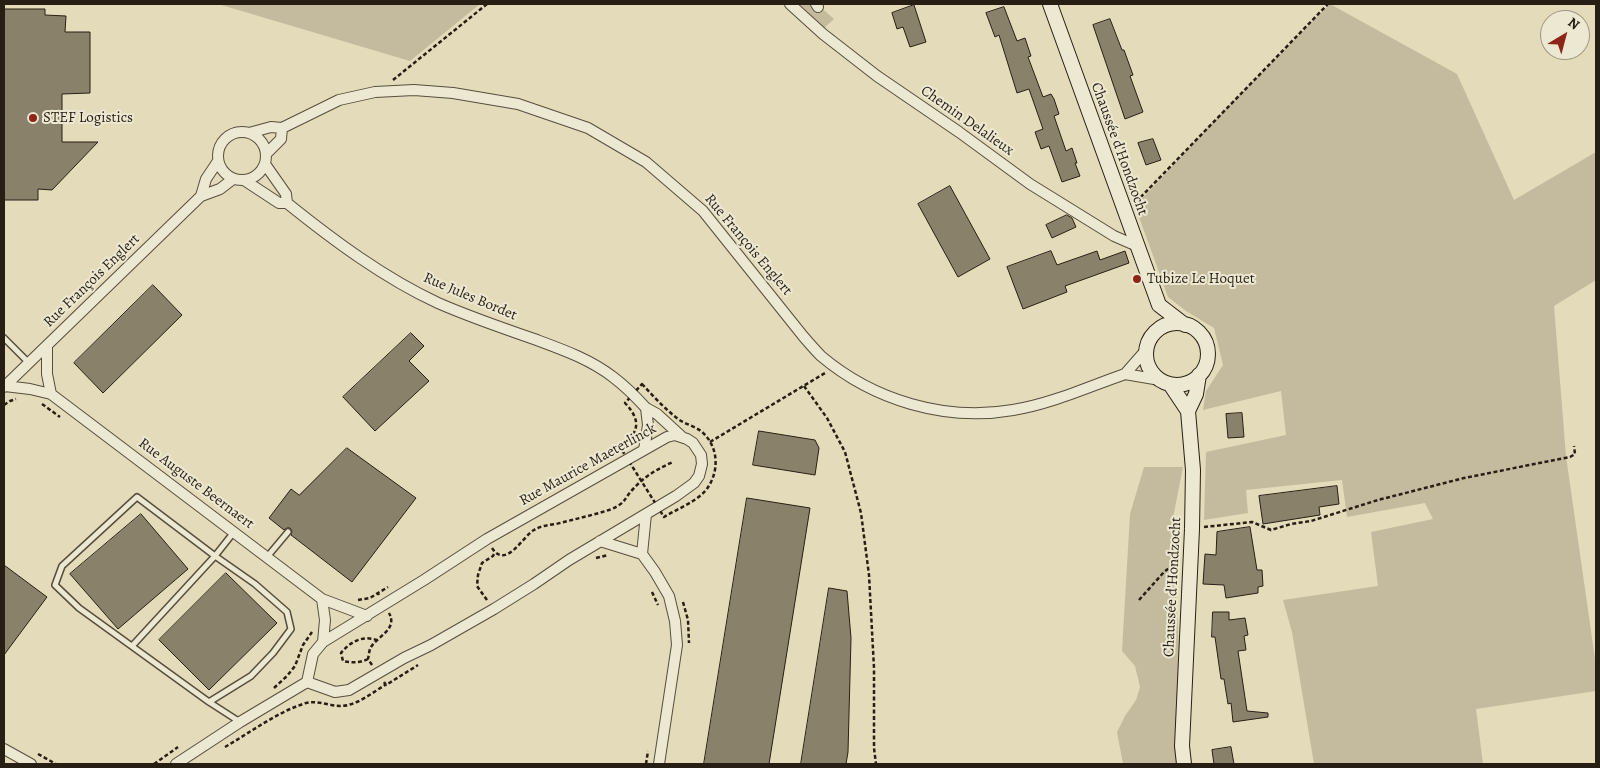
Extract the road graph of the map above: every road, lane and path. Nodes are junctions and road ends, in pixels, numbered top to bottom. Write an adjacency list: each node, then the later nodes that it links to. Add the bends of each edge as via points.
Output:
1 (487, 4): 5 (path, via 390,82)
2 (790, 4): 14 (street, Chemin Delalieux, via 877,76 1030,184 1114,236)
3 (1050, 4): 13 (main road, Chaussée d'Hondzocht)
4 (1328, 4): 13 (path)
5 (383, 92): 6 (street, Rue François Englert, via 339,100); 22 (street, Rue François Englert, via 452,93 518,104 588,128 646,162 703,211 803,336 820,355)
6 (282, 128): 7 (street, via 271,127); 8 (street, via 280,139)
7 (248, 133): 8 (street, via 260,141); 9 (street, via 236,133 225,138 219,149)
8 (265, 159): 10 (street, via 257,175); 12 (street, via 286,194)
9 (218, 161): 10 (street, via 224,172); 11 (street, via 206,179)
10 (239, 179): 11 (street); 12 (street, Rue Jules Bordet, via 279,202)
11 (201, 196): 19 (street, Rue François Englert)
12 (287, 203): 32 (street, Rue Jules Bordet, via 398,282 462,313 578,356 612,376)
13 (1124, 212): 14 (main road, Chaussée d'Hondzocht)
14 (1137, 246): 15 (main road, Chaussée d'Hondzocht)
15 (1159, 305): 16 (main road); 17 (main road, via 1153,320)
16 (1185, 325): 17 (main road, via 1168,324); 24 (main road, via 1198,331 1207,348 1205,367)
17 (1153, 335): 20 (main road)
18 (4, 338): 21 (lane)
19 (47, 346): 21 (street, Rue François Englert); 28 (street)
20 (1146, 350): 23 (street); 25 (main road, via 1149,368)
21 (30, 364): 27 (street, Rue François Englert)
22 (836, 366): 23 (street, Rue François Englert, via 869,388 907,403 940,411 981,414 1034,406); 26 (path)
23 (1125, 374): 25 (street)
24 (1199, 375): 25 (main road, via 1183,384); 33 (main road, via 1196,394)
25 (1165, 382): 33 (main road)
26 (804, 386): 37 (path); 78 (path, via 827,418 845,452 861,513 869,575)
27 (4, 387): 28 (street)
28 (51, 394): 42 (street, Rue Auguste Beernaert)
29 (20, 398): 31 (path)
30 (36, 400): 34 (path)
31 (4, 405)
32 (646, 408): 35 (street, Rue Jules Bordet); 38 (street, via 648,425)
33 (1188, 411): 41 (main road, Chaussée d'Hondzocht, via 1193,470)
34 (66, 422)
35 (680, 436): 37 (street, Rue Maurice Maeterlinck); 38 (street, Rue Maurice Maeterlinck, via 667,437)
36 (1574, 446): 41 (path, via 1574,454 1570,457 1464,478 1271,530 1252,522)
37 (698, 449): 40 (street, via 702,464 694,483)
38 (644, 450): 44 (street, Rue Maurice Maeterlinck)
39 (673, 462): 47 (path, via 658,468 634,488 622,504 538,528 526,536 513,552 503,555)
40 (646, 514): 45 (street); 48 (street)
41 (1192, 529): 46 (main road, Chaussée d'Hondzocht)
42 (234, 532): 50 (lane); 51 (street, Rue Auguste Beernaert)
43 (288, 532): 51 (lane)
44 (486, 538): 47 (path); 57 (street, Rue Maurice Maeterlinck)
45 (600, 541): 48 (street); 59 (street)
46 (1191, 550): 56 (path, via 1164,572); 79 (main road, Chaussée d'Hondzocht, via 1182,746)
47 (495, 552): 59 (path, via 482,563 477,586)
48 (642, 554): 77 (street, via 668,596 676,629 677,645)
49 (612, 555): 52 (path)
50 (215, 556): 63 (lane); 63 (lane, via 137,497 62,566 55,585 79,608); 69 (lane, via 287,612 290,629 251,676)
51 (267, 558): 55 (street, Rue Auguste Beernaert)
52 (589, 563)
53 (394, 584): 57 (path, via 378,593)
54 (649, 586): 58 (path)
55 (322, 599): 60 (street, Rue Auguste Beernaert); 62 (street, via 325,620)
56 (1139, 600)
57 (384, 604): 60 (street, Rue Maurice Maeterlinck); 61 (path, via 391,616 390,625)
58 (659, 605)
59 (494, 609): 66 (street)
60 (367, 616): 62 (street, Rue Maurice Maeterlinck)
61 (377, 640): 64 (path); 64 (path, via 355,640 341,653 343,661 362,662)
62 (323, 642): 67 (street, via 314,654)
63 (133, 645): 69 (lane)
64 (368, 659): 66 (path)
65 (426, 661): 68 (path)
66 (378, 673): 67 (street, via 349,690 335,692); 68 (path)
67 (306, 682): 70 (street)
68 (386, 685): 73 (path, via 354,704 341,706 308,702)
69 (209, 702): 70 (lane)
70 (240, 722): 75 (street)
71 (649, 744): 76 (path)
72 (4, 749): 74 (street)
73 (220, 750)
74 (30, 764)
75 (176, 764)
76 (646, 764)
77 (659, 764)
78 (876, 764)
79 (1184, 764)

